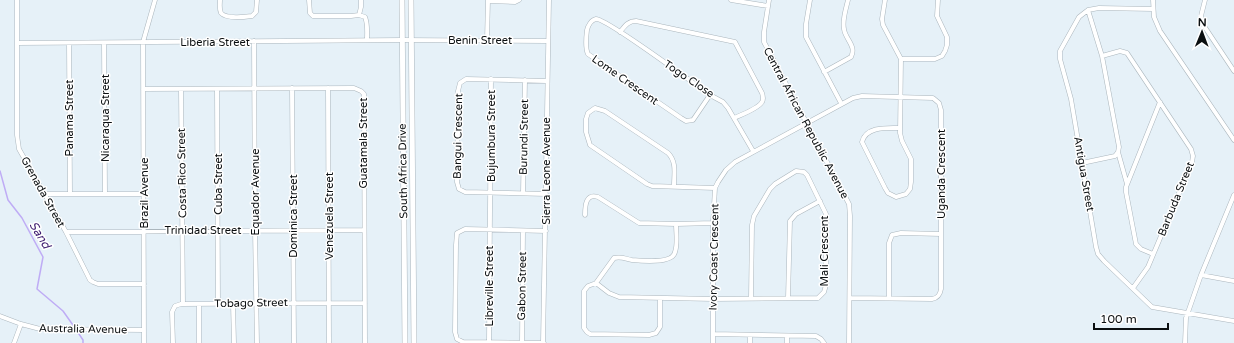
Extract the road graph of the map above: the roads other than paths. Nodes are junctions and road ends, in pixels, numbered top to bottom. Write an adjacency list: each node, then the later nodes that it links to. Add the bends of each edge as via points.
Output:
1 (17, 0): 32 (street, Grenada Street)
2 (155, 0): 31 (street, Brazil Avenue)
3 (220, 0): 4 (street, via 222,14 252,16 257,8)
4 (257, 0)
5 (310, 0): 23 (street, via 310,13 316,17)
6 (361, 0): 23 (street)
7 (402, 0): 26 (street, South Africa Drive)
8 (411, 0): 27 (street, South Africa Drive)
9 (519, 0): 19 (street)
10 (548, 0): 30 (street, Sierra Leone Avenue)
11 (731, 0): 20 (street)
12 (770, 0): 20 (street, Central African Republic Avenue)
13 (810, 0): 38 (street, via 806,37)
14 (848, 0): 38 (street, via 844,30 852,47 852,54)
15 (885, 0): 36 (street, via 883,25)
16 (938, 0): 36 (street, via 937,16 947,37 948,45 945,52 938,59)
17 (1153, 0): 21 (street)
18 (1205, 0): 37 (street, via 1202,22)
19 (488, 1): 28 (street)
20 (768, 6): 53 (street, Central African Republic Avenue, via 764,42)
21 (1153, 9): 22 (street); 55 (street, via 1156,23 1164,38)
22 (1088, 10): 35 (street); 58 (street, Antigua Street, via 1079,17 1060,53)
23 (359, 15): 25 (street, via 366,19)
24 (620, 32): 48 (street, Togo Close); 48 (street, Lome Crescent, via 603,21 592,21 587,28 588,54 686,121 696,117); 52 (street, via 631,21 735,42 764,98 759,106)
25 (367, 40): 26 (street, Liberia Street); 29 (street, Liberia Street)
26 (402, 40): 27 (street, Liberia Street); 125 (street, South Africa Drive)
27 (412, 40): 28 (street, Benin Street); 126 (street, South Africa Drive)
28 (487, 40): 30 (street, Benin Street)
29 (254, 41): 31 (street, Liberia Street); 42 (street, Equador Avenue)
30 (547, 41): 41 (street, Sierra Leone Avenue)
31 (143, 42): 34 (street, Liberia Street); 46 (street, Brazil Avenue)
32 (17, 43): 33 (street, Liberia Street); 64 (street, Grenada Street, via 17,143)
33 (69, 43): 34 (street, Liberia Street); 65 (street, Panama Street)
34 (104, 43): 66 (street, Nicaraqua Street)
35 (1102, 56): 50 (street, Barbuda Street, via 1120,51 1127,53); 57 (street, via 1119,145)
36 (901, 59): 49 (street)
37 (1234, 71)
38 (824, 72): 51 (street)
39 (491, 79): 40 (street, Bangui Crescent); 62 (street, Bujumbura Street); 62 (street, Bangui Crescent, via 466,79 459,86 457,182 459,189 466,192)
40 (525, 80): 41 (street, Bangui Crescent); 63 (street, Burundi Street)
41 (546, 81): 68 (street, Sierra Leone Avenue)
42 (254, 88): 43 (street, Guatamala Street); 45 (street, Guatamala Street); 75 (street, Equador Avenue)
43 (292, 88): 44 (street, Guatamala Street); 76 (street, Dominica Street)
44 (328, 88): 77 (street, Guatamala Street, via 354,88 364,94); 82 (street, Venezuela Street)
45 (217, 89): 47 (street, Guatamala Street); 74 (street, Cuba Street)
46 (143, 90): 47 (street, Guatamala Street); 67 (street, Brazil Avenue)
47 (181, 90): 81 (street, Costa Rico Street)
48 (710, 95): 52 (street, Togo Close, via 723,102)
49 (901, 97): 51 (street, Uganda Crescent, via 859,96); 54 (street); 85 (street, Uganda Crescent, via 933,98 941,108)
50 (1160, 102): 59 (street); 86 (street, Barbuda Street, via 1193,156)
51 (841, 103): 53 (street, Uganda Crescent)
52 (734, 118): 56 (street, Togo Close)
53 (805, 122): 56 (street, Ivory Coast Crescent); 95 (street, Central African Republic Avenue, via 849,204)
54 (900, 128): 54 (street, via 902,141 911,159 911,182 909,192 896,197 888,193 862,142 865,136 874,130)
55 (1234, 140)
56 (753, 151): 61 (street, Ivory Coast Crescent, via 729,166)
57 (1118, 152): 58 (street, via 1111,158); 59 (street)
58 (1082, 163): 91 (street, Antigua Street, via 1097,251)
59 (1127, 184): 86 (street, via 1134,241 1139,248)
60 (674, 186): 60 (street, via 674,163 668,154 605,110 595,108 588,113 586,132 590,145 647,184); 61 (street)
61 (715, 188): 72 (street, Ivory Coast Crescent)
62 (490, 192): 63 (street, Bangui Crescent); 78 (street, Bujumbura Street)
63 (523, 193): 68 (street, Bangui Crescent)
64 (44, 194): 65 (street); 84 (street, Grenada Street)
65 (70, 194): 66 (street)
66 (105, 194): 67 (street)
67 (144, 194): 80 (street, Brazil Avenue)
68 (546, 194): 83 (street, Sierra Leone Avenue)
69 (1234, 195): 87 (street)
70 (820, 201): 93 (street, Mali Crescent, via 804,172 796,171 770,189 752,220); 94 (street, via 796,214 790,221); 94 (street, Mali Crescent, via 826,214 824,292 818,298)
71 (585, 215): 73 (street, via 587,201 594,196 639,223)
72 (713, 223): 73 (street); 97 (street, Ivory Coast Crescent)
73 (676, 224): 89 (street, via 676,252 673,257 668,260 614,258)
74 (218, 230): 75 (street, Trinidad Street); 81 (street, Trinidad Street); 98 (street, Cuba Street)
75 (255, 230): 76 (street, Trinidad Street); 99 (street, Equador Avenue)
76 (293, 230): 82 (street, Trinidad Street); 100 (street, Dominica Street)
77 (364, 230): 82 (street, Trinidad Street); 102 (street, Guatamala Street)
78 (489, 230): 79 (street); 114 (street, Libreville Street); 127 (street, via 465,229 456,236 455,332 457,339)
79 (523, 230): 83 (street); 115 (street, Gabon Street)
80 (144, 231): 81 (street, Trinidad Street); 84 (street, Trinidad Street); 90 (street, Brazil Avenue)
81 (183, 231): 103 (street, Costa Rico Street)
82 (329, 231): 101 (street, Venezuela Street)
83 (546, 231): 128 (street, Sierra Leone Avenue)
84 (66, 232): 90 (street, Grenada Street, via 92,282)
85 (941, 234): 96 (street, via 892,235 889,243); 96 (street, Uganda Crescent, via 941,289 938,297)
86 (1153, 254): 91 (street, Barbuda Street, via 1145,272)
87 (1201, 275): 88 (street); 106 (street)
88 (1234, 281)
89 (596, 283): 92 (street, Mali Crescent, via 614,296); 92 (street, via 588,286 584,294 584,328 590,334 656,333 660,324)
90 (144, 284): 110 (street, Brazil Avenue)
91 (1132, 288): 106 (street, Antigua Street, via 1152,307)
92 (660, 298): 97 (street, Mali Crescent)
93 (751, 298): 94 (street, Mali Crescent); 97 (street, Mali Crescent)
94 (788, 298)
95 (850, 298): 96 (street, Uganda Crescent); 133 (street, Central African Republic Avenue)
96 (889, 298)
97 (713, 299): 111 (street, Ivory Coast Crescent)
98 (218, 303): 104 (street, Tobago Street); 105 (street, Tobago Street)
99 (256, 303): 100 (street, Tobago Street); 105 (street, Tobago Street); 121 (street, Equador Avenue)
100 (293, 303): 101 (street, Tobago Street); 122 (street, Dominica Street)
101 (329, 303): 102 (street, Tobago Street); 123 (street, Venezuela Street)
102 (365, 303): 124 (street, Guatamala Street)
103 (183, 304): 104 (street, Tobago Street); 118 (street, via 175,306 172,312)
104 (199, 304): 119 (street)
105 (233, 304): 120 (street)
106 (1188, 314): 108 (street, Antigua Street); 134 (street, via 1185,320)
107 (0, 316): 109 (street, Australia Avenue)
108 (1234, 321)
109 (21, 324): 110 (street, Australia Avenue, via 40,329); 116 (street)
110 (144, 330): 117 (street, Brazil Avenue)
111 (713, 334): 112 (street); 129 (street, Ivory Coast Crescent)
112 (750, 336): 113 (street); 130 (street)
113 (787, 336): 131 (street); 132 (street, via 816,336)
114 (489, 342): 115 (street); 127 (street)
115 (522, 342): 128 (street)
116 (14, 343)
117 (144, 343)
118 (173, 343)
119 (199, 343)
120 (234, 343)
121 (257, 343)
122 (294, 343)
123 (329, 343)
124 (365, 343)
125 (405, 343)
126 (414, 343)
127 (462, 343)
128 (544, 343)
129 (713, 343)
130 (750, 343)
131 (787, 343)
132 (824, 343)
133 (849, 343)
134 (1185, 343)

